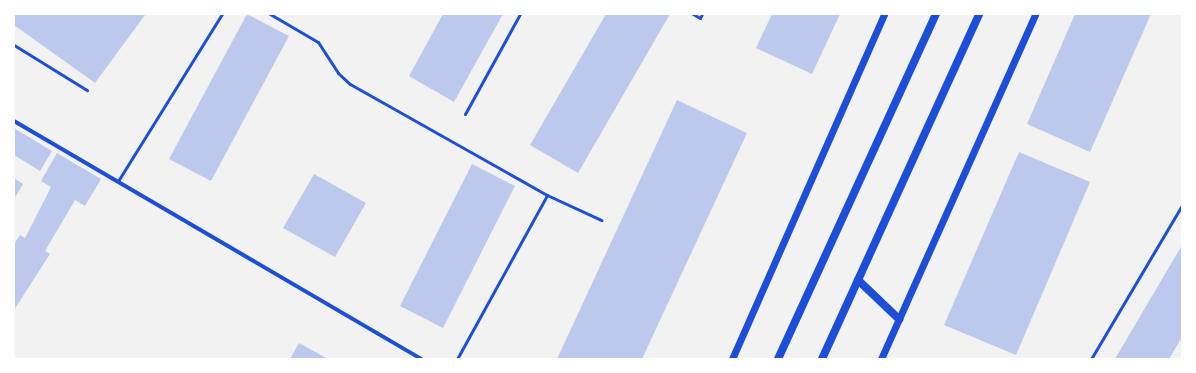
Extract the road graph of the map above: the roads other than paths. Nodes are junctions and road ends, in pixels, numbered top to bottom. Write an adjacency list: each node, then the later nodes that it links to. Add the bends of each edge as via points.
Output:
1 (222, 14): 14 (lane)
2 (270, 14): 15 (lane, via 318,42 338,73 350,84)
3 (520, 14): 12 (lane)
4 (693, 14): 5 (lane, via 700,18)
5 (702, 14)
6 (884, 14): 22 (street)
7 (936, 14): 23 (main road)
8 (979, 14): 18 (main road)
9 (1035, 14): 19 (street)
10 (14, 45): 11 (lane)
11 (87, 90)
12 (465, 114)
13 (14, 121): 14 (street)
14 (118, 181): 20 (street)
15 (547, 195): 17 (lane); 21 (lane)
16 (1182, 205): 26 (lane)
17 (601, 220)
18 (858, 280): 19 (main road); 24 (main road)
19 (898, 320): 25 (street)
20 (420, 358)
21 (457, 359)
22 (732, 359)
23 (778, 359)
24 (822, 359)
25 (881, 359)
26 (1091, 359)

